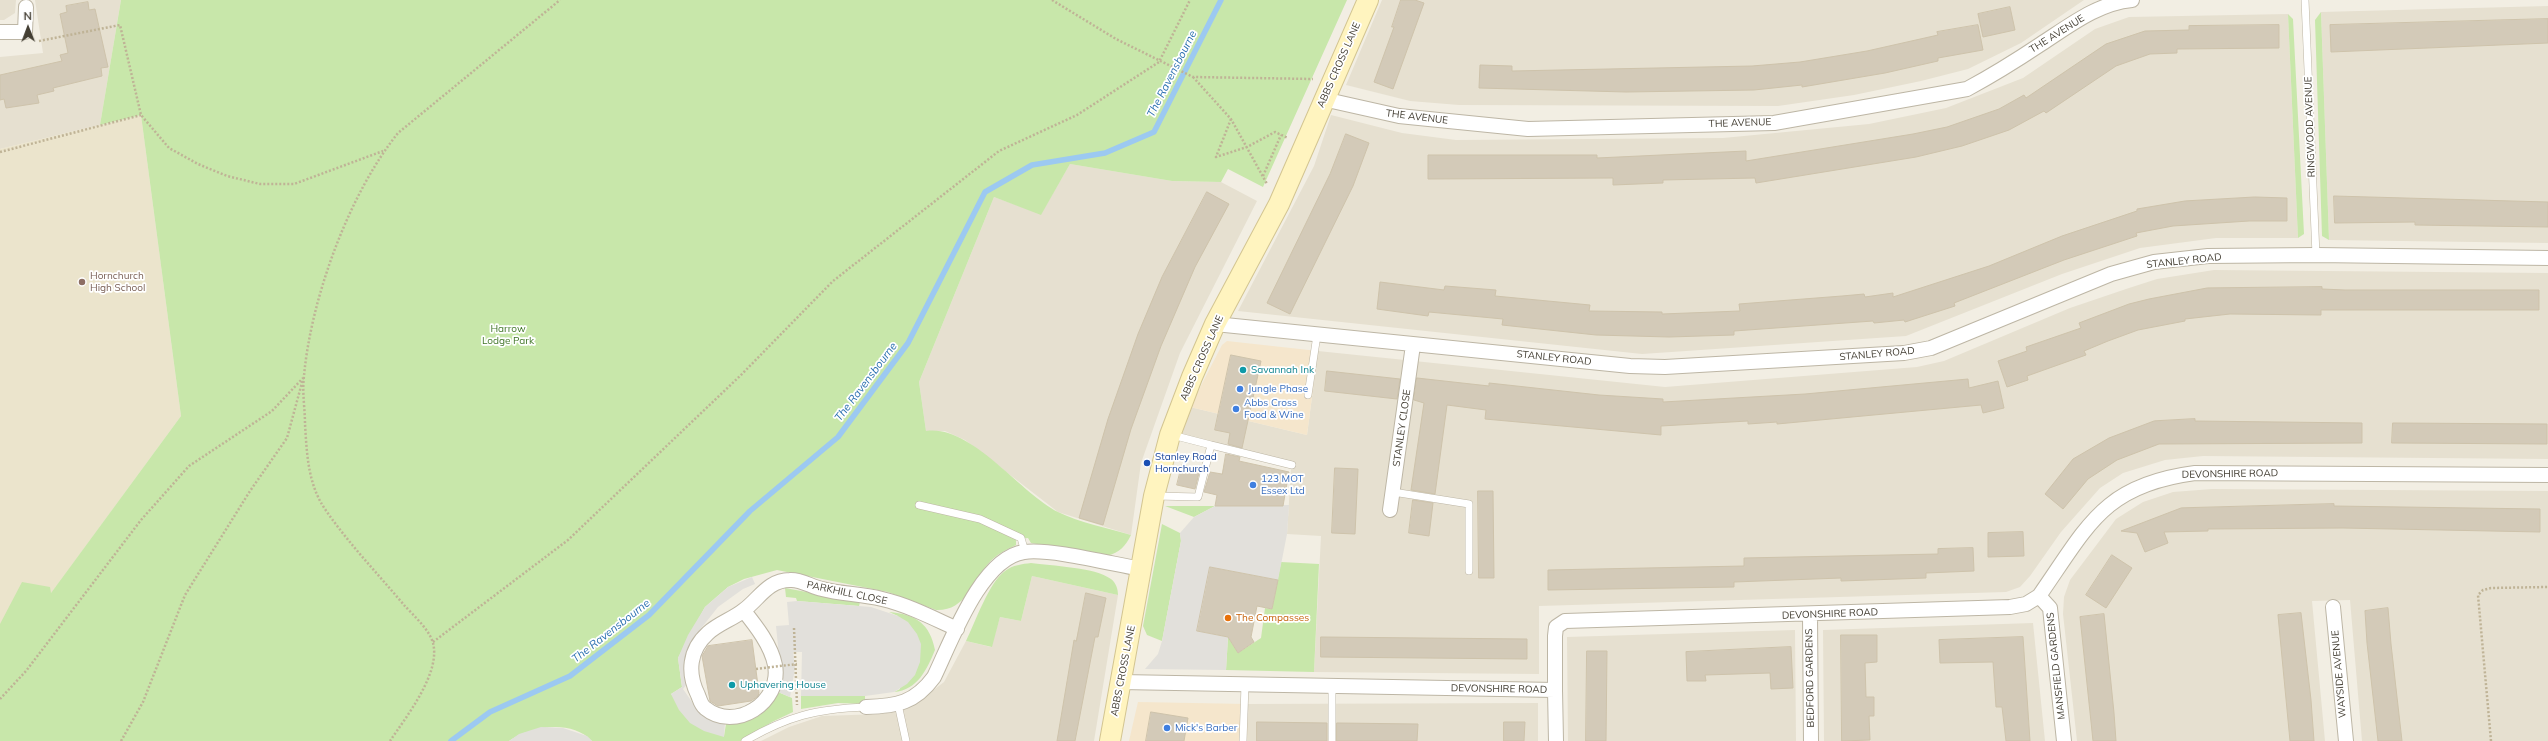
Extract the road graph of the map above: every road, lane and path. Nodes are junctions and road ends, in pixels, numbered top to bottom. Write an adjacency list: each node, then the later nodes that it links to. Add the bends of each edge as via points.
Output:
1 (560, 0): 19 (path, via 398,133)
2 (1052, 0): 10 (path)
3 (1190, 0): 10 (path)
4 (1368, 0): 12 (street, ABBS CROSS LANE)
5 (2132, 0): 13 (street, THE AVENUE, via 2104,7 2084,16 1995,74 1967,89 1774,123 1528,129 1398,116)
6 (2305, 0): 23 (lane, RINGWOOD AVENUE)
7 (26, 8): 9 (street)
8 (0, 32): 9 (street)
9 (25, 32): 14 (path, via 38,41 120,25)
10 (1159, 62): 11 (path); 48 (path, via 1077,115 999,151 833,280 741,375 568,540)
11 (1193, 77): 12 (path, via 1248,80); 15 (path)
12 (1334, 79): 13 (street, ABBS CROSS LANE)
13 (1324, 99): 17 (street, ABBS CROSS LANE)
14 (141, 115): 19 (path, via 169,148 226,176 260,184 294,184); 20 (path)
15 (1231, 119): 18 (path); 18 (path, via 1216,157)
16 (1281, 135): 17 (path); 18 (path, via 1275,132); 21 (path)
17 (1305, 145): 22 (street, ABBS CROSS LANE)
18 (1247, 147): 21 (path)
19 (383, 151): 28 (path, via 338,235 314,320)
20 (0, 152)
21 (1263, 176): 22 (path)
22 (1278, 204): 25 (street, ABBS CROSS LANE)
23 (2316, 255): 24 (street, STANLEY ROAD); 27 (street, STANLEY ROAD, via 2208,256 2154,262 2111,274 1937,345 1904,353 1665,367 1630,366)
24 (2548, 258)
25 (1216, 324): 26 (street, STANLEY ROAD); 30 (street, ABBS CROSS LANE)
26 (1317, 335): 27 (street, STANLEY ROAD); 29 (lane)
27 (1413, 345): 34 (street, STANLEY CLOSE)
28 (304, 377): 48 (path, via 306,452 312,488 344,534 421,624); 55 (path, via 272,411 189,466 141,520 26,671); 59 (path, via 287,438 250,491 185,595 143,702)
29 (1308, 395)
30 (1170, 435): 31 (lane); 35 (street, ABBS CROSS LANE)
31 (1211, 445): 32 (lane); 35 (lane, via 1198,497)
32 (1292, 465)
33 (2548, 475): 42 (street, DEVONSHIRE ROAD, via 2195,472 2167,476 2140,485 2116,498 2093,519)
34 (1393, 492): 37 (street, STANLEY CLOSE); 40 (lane, via 1469,504)
35 (1154, 496): 39 (street, ABBS CROSS LANE)
36 (920, 505): 38 (lane, via 996,525 1021,538)
37 (1390, 510)
38 (1025, 552): 39 (street, via 1056,554); 47 (street, via 1012,555 991,571)
39 (1141, 569): 51 (street, ABBS CROSS LANE)
40 (1469, 571)
41 (2548, 587): 70 (path, via 2491,588 2483,590 2478,595)
42 (2039, 596): 45 (street, DEVONSHIRE ROAD, via 2026,604 2010,607); 68 (street, MANSFIELD GARDENS, via 2050,608)
43 (2333, 607): 69 (street, WAYSIDE AVENUE)
44 (744, 610): 44 (street, PARKHILL CLOSE, via 708,632 697,644 690,668 690,680 703,706 712,714 747,715 765,701 775,683 775,665 768,648 758,628); 47 (street, PARKHILL CLOSE, via 767,587 790,580 823,590 881,598 907,606)
45 (1810, 614): 54 (street, DEVONSHIRE ROAD, via 1566,621 1556,627); 67 (street, BEDFORD GARDENS)
46 (794, 628): 49 (path)
47 (957, 629): 56 (street, via 934,677 925,689 912,699)
48 (433, 642): 60 (path, via 434,663 416,701)
49 (797, 664): 50 (path, bridge); 58 (path)
50 (756, 669)
51 (1121, 682): 52 (street, DEVONSHIRE ROAD); 63 (street, ABBS CROSS LANE)
52 (1245, 685): 53 (street, DEVONSHIRE ROAD); 64 (lane)
53 (1332, 686): 54 (street, DEVONSHIRE ROAD); 65 (lane)
54 (1555, 690): 66 (street)
55 (0, 699)
56 (898, 704): 57 (street); 62 (lane)
57 (866, 707): 58 (lane, via 837,708)
58 (797, 716): 61 (lane)
59 (121, 741)
60 (390, 741)
61 (745, 741)
62 (906, 741)
63 (1110, 741)
64 (1243, 741)
65 (1332, 741)
66 (1556, 741)
67 (1811, 741)
68 (2064, 741)
69 (2346, 741)
70 (2491, 741)

